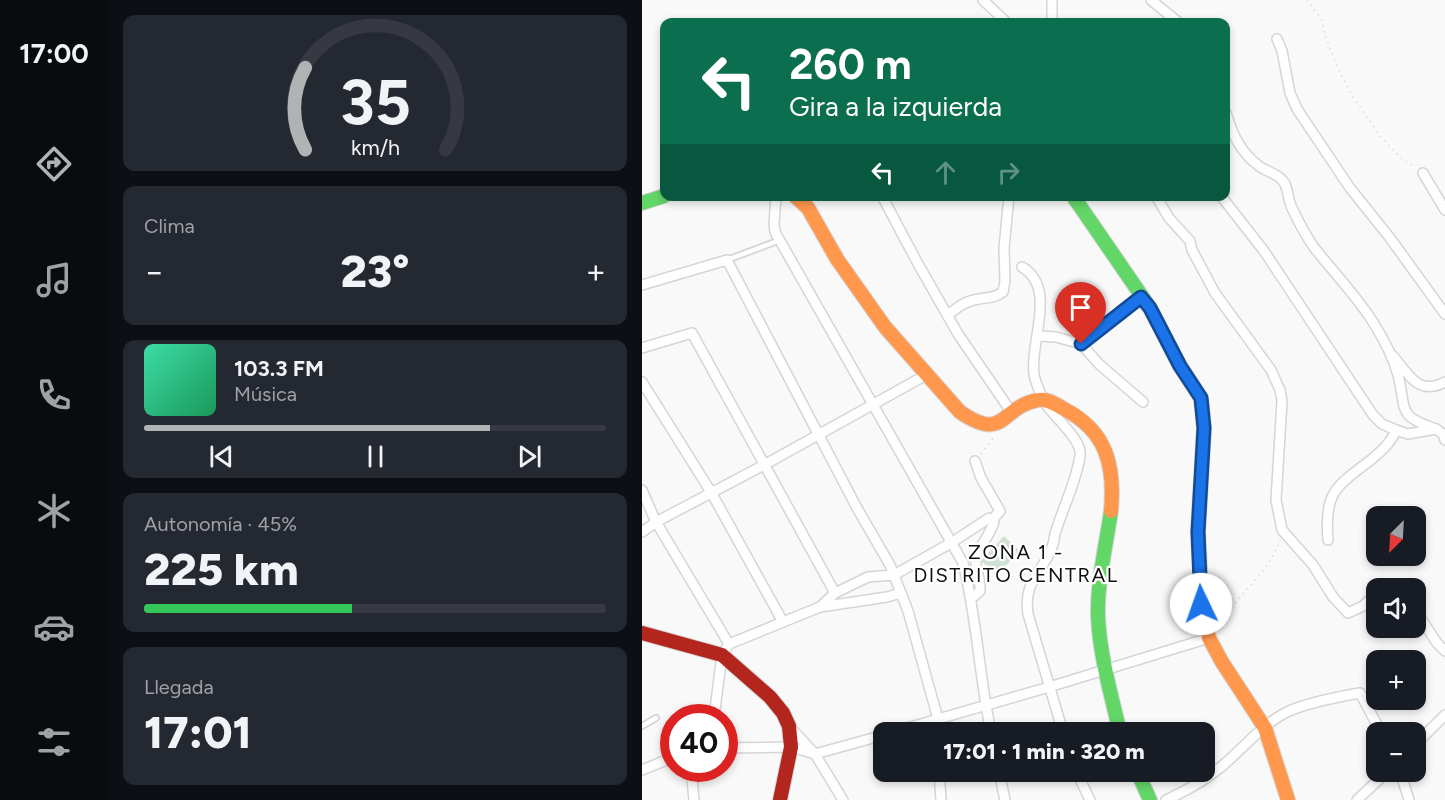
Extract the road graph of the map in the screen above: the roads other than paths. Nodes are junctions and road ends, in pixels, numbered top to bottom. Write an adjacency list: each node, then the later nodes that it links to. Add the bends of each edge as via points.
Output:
1 (982, 0): 4 (street)
2 (1052, 0): 5 (street)
3 (1151, 0): 6 (street)
4 (1002, 18)
5 (1052, 18)
6 (1173, 18)
7 (1277, 39): 25 (street, via 1297,109 1350,188)
8 (1230, 124): 30 (street, via 1238,145 1261,168 1285,183 1290,204 1312,244 1349,288)
9 (1423, 173): 19 (street)
10 (660, 197): 18 (street)
11 (776, 201): 20 (street, via 774,224)
12 (800, 201): 31 (street, via 861,295)
13 (885, 201): 26 (street)
14 (1009, 201): 26 (street, via 1002,292 994,298 962,304)
15 (1075, 201): 24 (street)
16 (1159, 201): 55 (street, via 1190,241 1215,293 1271,370 1280,390 1276,500 1282,530 1313,565 1341,608 1348,613)
17 (1225, 201): 39 (street, via 1264,251 1372,415)
18 (642, 202)
19 (1445, 210)
20 (780, 240): 21 (lane); 36 (street)
21 (727, 260): 23 (street); 40 (street)
22 (1022, 267): 27 (street, via 1030,271 1038,287)
23 (642, 285)
24 (1141, 297): 28 (street); 60 (street, via 1201,398 1204,428 1198,532 1201,604)
25 (1445, 314)
26 (949, 315): 37 (street)
27 (1038, 336): 28 (street); 34 (street, via 1034,375)
28 (1081, 344): 35 (street)
29 (642, 348): 43 (street, via 692,333)
30 (1389, 352): 32 (street, via 1419,386 1428,388); 38 (street, via 1406,412 1413,420)
31 (926, 375): 36 (street); 37 (street, via 975,423 997,425)
32 (1445, 381)
33 (642, 382): 45 (street)
34 (1043, 400): 37 (street, via 1035,400); 63 (street, via 1094,428 1111,471 1114,498 1098,596); 64 (street, via 1081,452 1052,548 1030,585 1026,600)
35 (1143, 402)
36 (873, 403): 40 (street); 50 (street)
37 (1012, 413)
38 (1436, 429): 39 (street, via 1408,434); 41 (street)
39 (1395, 430): 49 (street, via 1385,449 1336,487 1326,517)
40 (818, 435): 43 (street); 51 (street)
41 (1445, 440)
42 (975, 461): 46 (street, via 1000,511)
43 (764, 465): 45 (street); 52 (street)
44 (642, 490): 47 (street)
45 (711, 492): 47 (street); 57 (street)
46 (992, 520): 50 (street, via 983,520); 54 (street, via 992,531 976,556 980,591)
47 (656, 522): 48 (street); 61 (street)
48 (642, 532)
49 (1328, 540)
50 (951, 543): 51 (street); 54 (street, via 963,563)
51 (894, 575): 52 (street, via 868,577); 53 (street)
52 (835, 593): 56 (street)
53 (901, 593): 56 (street); 69 (street)
54 (971, 599): 66 (street)
55 (1366, 603)
56 (820, 607): 57 (street)
57 (783, 622): 61 (street)
58 (1426, 626): 62 (street)
59 (642, 633): 61 (street)
60 (1209, 638): 63 (street); 77 (street)
61 (726, 650): 65 (street); 76 (street, via 770,697)
62 (1445, 651)
63 (1105, 670): 64 (street); 73 (street)
64 (1049, 687): 66 (street); 72 (street)
65 (716, 704)
66 (985, 705): 69 (street); 71 (street)
67 (1445, 715): 78 (street)
68 (656, 718): 75 (lane)
69 (938, 719): 70 (street)
70 (928, 722)
71 (989, 722)
72 (1060, 722)
73 (1118, 722)
74 (1376, 722): 77 (street, via 1360,693 1287,712)
75 (642, 726)
76 (789, 726): 80 (street); 82 (street)
77 (1265, 728): 99 (street, via 1220,768 1189,790); 100 (street)
78 (1426, 734)
79 (873, 738): 82 (street)
80 (792, 747): 81 (street); 82 (street); 93 (street)
81 (738, 748)
82 (815, 754): 94 (street)
83 (660, 763): 84 (street)
84 (642, 770)
85 (692, 782): 92 (street)
86 (940, 782): 95 (street)
87 (1001, 782): 96 (street)
88 (1081, 782): 97 (street)
89 (1142, 782): 98 (street)
90 (1376, 782): 101 (street)
91 (1403, 782): 102 (street)
92 (694, 800)
93 (780, 800)
94 (843, 800)
95 (941, 800)
96 (1005, 800)
97 (1090, 800)
98 (1150, 800)
99 (1166, 800)
100 (1288, 800)
101 (1357, 800)
102 (1409, 800)

